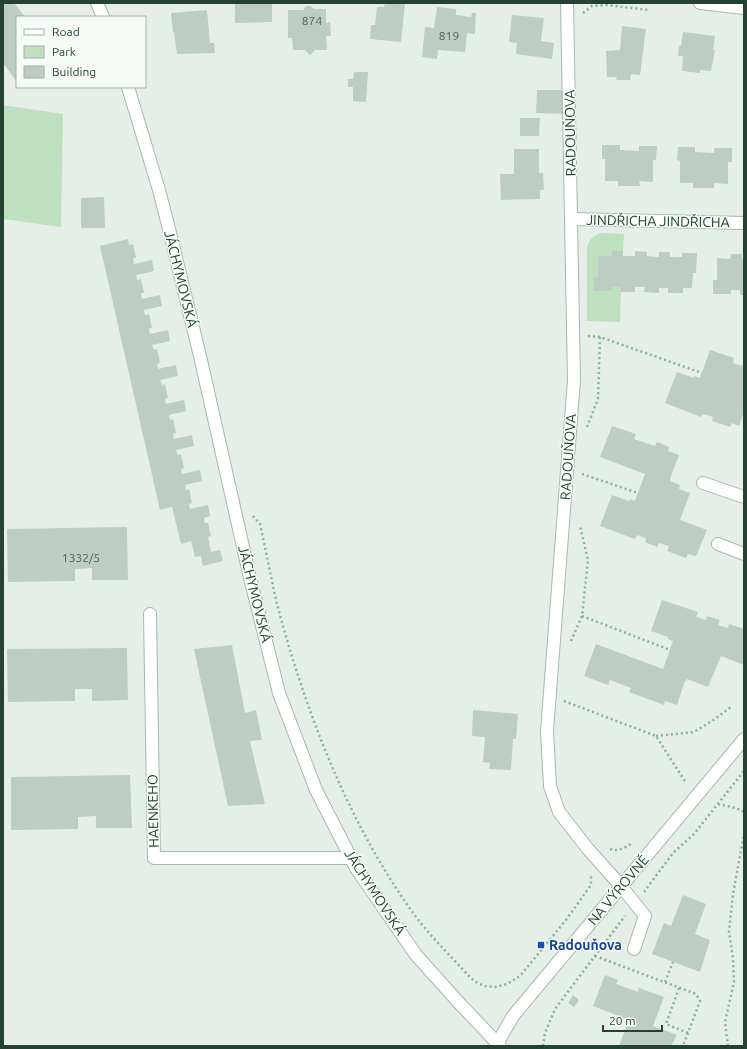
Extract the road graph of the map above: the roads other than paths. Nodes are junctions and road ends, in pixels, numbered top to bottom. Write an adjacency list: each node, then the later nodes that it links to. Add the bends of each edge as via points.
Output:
1 (97, 3): 5 (street)
2 (567, 3): 7 (street, RADOUŇOVA)
3 (700, 3): 4 (street)
4 (744, 8)
5 (103, 16)
6 (128, 88): 15 (street, JÁCHYMOVSKÁ, via 170,233 279,693 316,790)
7 (571, 219): 8 (street, JINDŘICHA JINDŘICHA); 16 (street, RADOUŇOVA, via 574,380 547,732 550,786 559,812)
8 (744, 223)
9 (703, 483): 10 (street)
10 (744, 497)
11 (718, 544): 12 (street)
12 (744, 554)
13 (150, 614): 15 (street, HAENKEHO, via 154,858)
14 (744, 739): 16 (street, NA VÝROVNĚ)
15 (352, 858): 18 (street, JÁCHYMOVSKÁ, via 356,868 416,955)
16 (621, 886): 17 (street, RADOUŇOVA, via 645,916); 18 (street, NA VÝROVNĚ, via 512,1016)
17 (634, 949)
18 (499, 1045)

